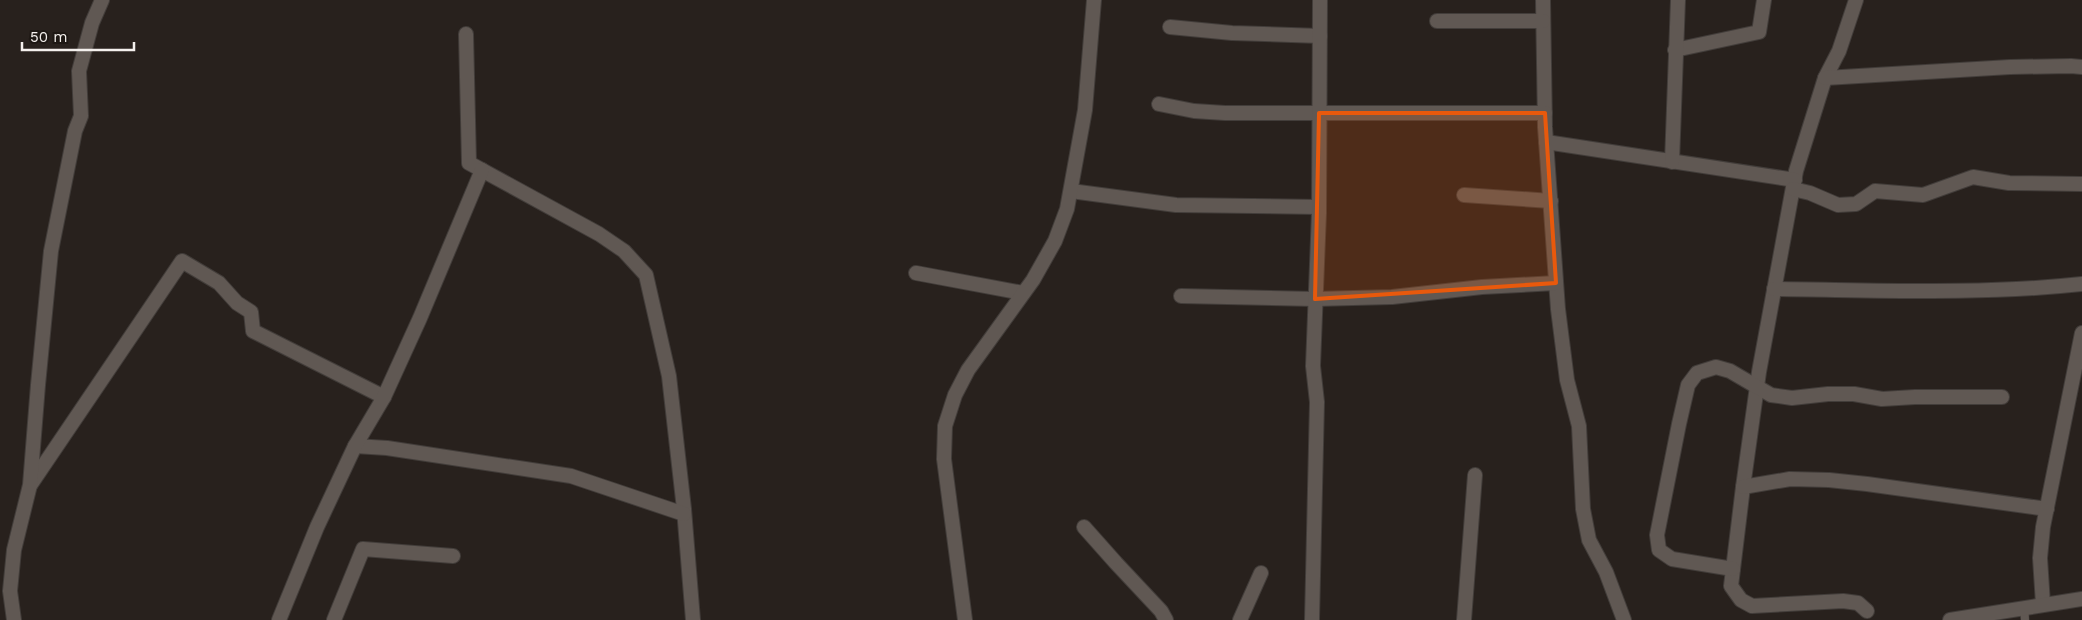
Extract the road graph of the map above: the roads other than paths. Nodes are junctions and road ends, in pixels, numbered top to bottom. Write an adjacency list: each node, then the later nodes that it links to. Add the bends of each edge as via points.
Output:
1 (102, 0): 41 (street, via 79,71 81,116 75,131 51,251)
2 (1094, 0): 24 (street, via 1085,110)
3 (1320, 0): 12 (street)
4 (1543, 0): 9 (street)
5 (1678, 0): 13 (street)
6 (1764, 0): 13 (street, via 1759,32)
7 (1856, 0): 15 (street, via 1839,50)
8 (1437, 21): 9 (street)
9 (1543, 21): 18 (street)
10 (1170, 27): 12 (street)
11 (466, 34): 21 (street, via 469,163)
12 (1320, 36): 17 (street)
13 (1675, 50): 20 (street)
14 (2082, 67): 15 (street, via 2010,67)
15 (1825, 78): 23 (street)
16 (1159, 104): 17 (street, via 1225,113)
17 (1319, 113): 18 (street); 27 (street)
18 (1545, 113): 19 (street)
19 (1546, 142): 20 (street); 26 (street)
20 (1672, 162): 23 (street)
21 (482, 170): 37 (street); 44 (street, via 599,234 624,251 646,275 669,376)
22 (2082, 184): 23 (street, via 2008,182 1973,177 1923,194 1875,191 1856,204 1838,205)
23 (1794, 185): 31 (street)
24 (1071, 191): 27 (street, via 1176,205); 32 (street, via 1055,241)
25 (1464, 195): 26 (street)
26 (1551, 201): 29 (street)
27 (1319, 206): 34 (street)
28 (916, 273): 32 (street)
29 (1556, 283): 34 (street, via 1392,297); 62 (street, via 1567,380 1579,426 1583,509 1589,540 1606,572)
30 (2082, 284): 31 (street, via 2027,290)
31 (1774, 289): 36 (street)
32 (1023, 293): 57 (street, via 968,370 955,395 945,426 944,459)
33 (1181, 296): 34 (street)
34 (1315, 299): 60 (street, via 1313,366 1317,402)
35 (2082, 333): 43 (street)
36 (1757, 385): 38 (street, via 1771,395 1792,398 1828,394 1882,399); 42 (street); 47 (street, via 1730,371 1716,368 1697,374 1688,385 1657,535 1659,550 1672,559)
37 (384, 397): 39 (street); 41 (street, via 254,331 251,312 237,303 219,283 182,261)
38 (2002, 398)
39 (355, 446): 44 (street, via 571,476); 54 (street)
40 (1475, 475): 61 (street)
41 (30, 485): 53 (street, via 14,550 10,591)
42 (1743, 487): 43 (street, via 1790,480 1829,480); 47 (street)
43 (2047, 509): 50 (street, via 2040,558)
44 (684, 514): 56 (street)
45 (1084, 526): 58 (street, via 1161,610)
46 (453, 556): 55 (street, via 363,549)
47 (1733, 569): 51 (street, via 1731,586 1741,600 1752,606 1843,601 1858,603)
48 (1262, 573): 59 (street)
49 (2082, 599): 50 (street)
50 (2043, 604): 52 (street)
51 (1867, 611)
52 (2025, 614): 63 (street)
53 (14, 620)
54 (279, 620)
55 (334, 620)
56 (693, 620)
57 (965, 620)
58 (1166, 620)
59 (1240, 620)
60 (1312, 620)
61 (1464, 620)
62 (1624, 620)
63 (1950, 620)

